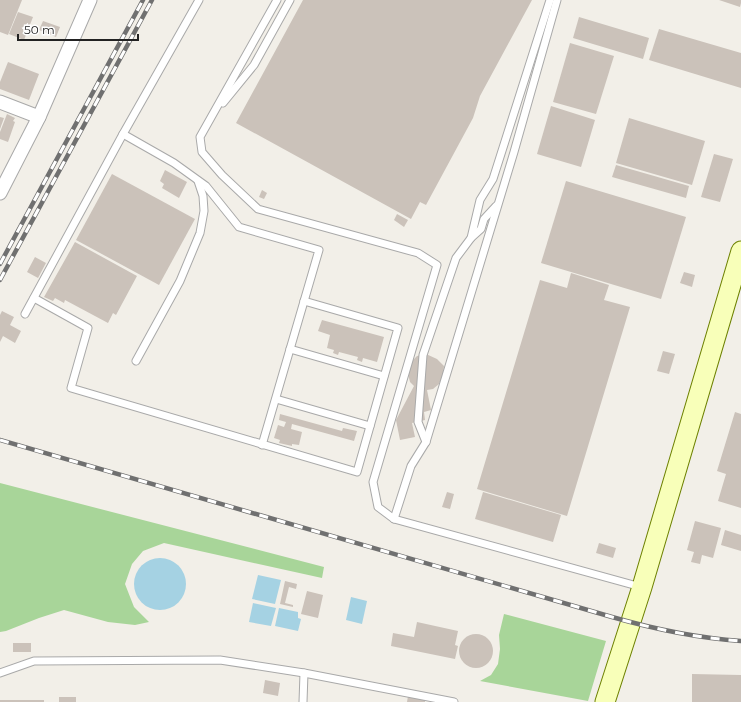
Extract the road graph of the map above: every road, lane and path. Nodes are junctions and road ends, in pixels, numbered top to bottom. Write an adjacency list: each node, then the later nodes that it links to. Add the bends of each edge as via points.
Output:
1 (90, 0): 8 (street)
2 (199, 0): 10 (lane)
3 (277, 0): 9 (lane)
4 (290, 0): 9 (lane, via 254,65)
5 (550, 0): 14 (lane, via 493,178 480,200)
6 (557, 0): 13 (lane)
7 (0, 102): 8 (street)
8 (39, 117): 12 (street)
9 (210, 118): 26 (lane, via 200,137 202,152 258,209 418,253 437,265 373,482 378,507)
10 (123, 134): 11 (lane, via 174,163); 16 (lane)
11 (198, 181): 17 (lane, via 206,186 239,227 319,250); 20 (lane, via 204,211 200,233 180,281)
12 (0, 193)
13 (498, 204): 14 (lane, via 484,219 481,229); 24 (lane)
14 (471, 238): 24 (lane, via 456,258 423,354 418,422)
15 (741, 251): 27 (street)
16 (34, 298): 18 (lane); 25 (lane, via 88,328 71,388)
17 (304, 302): 19 (lane); 21 (lane, via 398,328)
18 (24, 314)
19 (290, 349): 21 (lane); 22 (lane)
20 (136, 361)
21 (384, 376): 23 (lane)
22 (276, 399): 23 (lane); 25 (lane)
23 (370, 426): 25 (lane, via 357,472)
24 (426, 442): 26 (lane, via 411,466)
25 (262, 445)
26 (394, 519): 27 (lane)
27 (642, 587): 32 (street)
28 (0, 673): 29 (lane, via 34,661 220,660)
29 (304, 673): 30 (lane); 31 (lane)
30 (303, 702)
31 (454, 702)
32 (605, 702)

